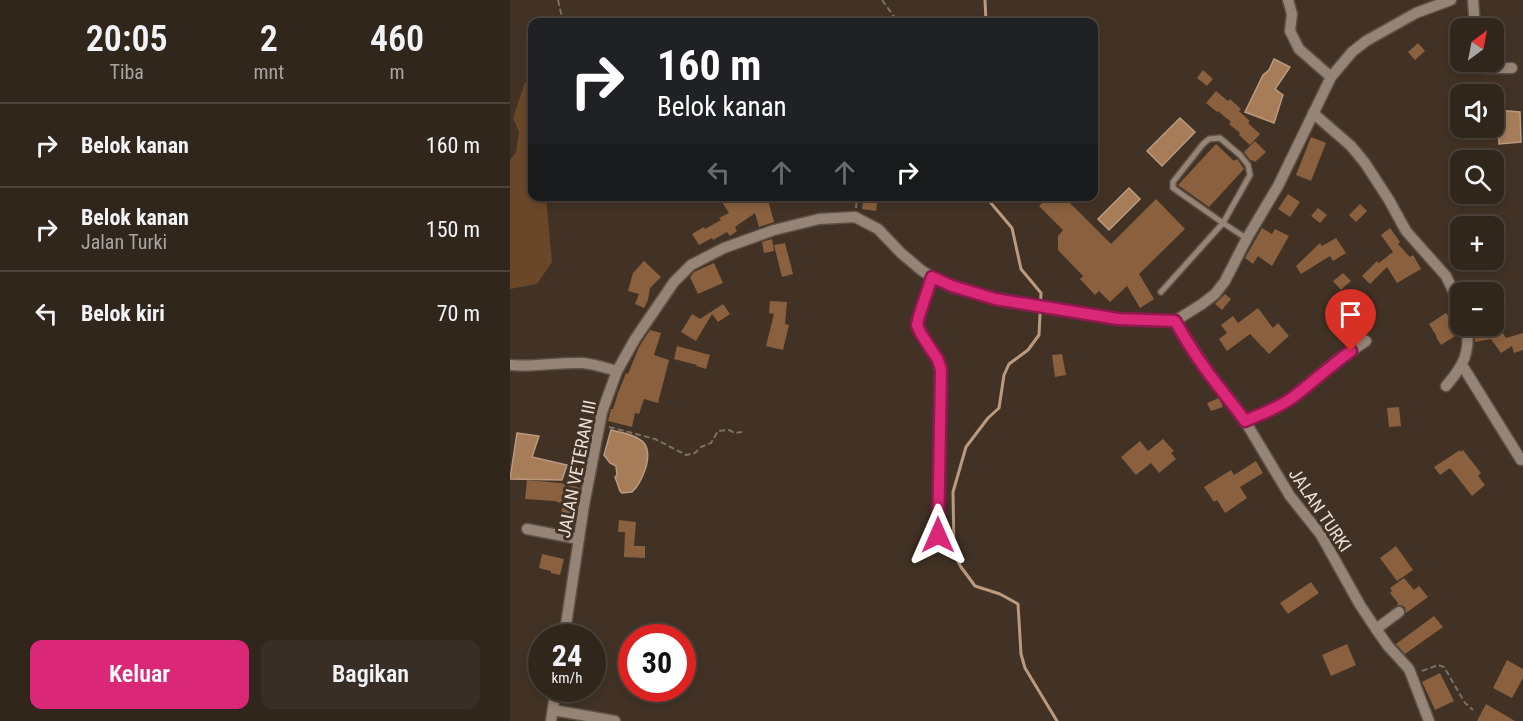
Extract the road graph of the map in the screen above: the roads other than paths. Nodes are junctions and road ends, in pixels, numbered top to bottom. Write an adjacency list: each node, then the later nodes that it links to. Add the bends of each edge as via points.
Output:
1 (1288, 0): 7 (street, via 1292,14 1290,31 1299,49)
2 (1450, 0): 7 (street, via 1416,13 1366,41)
3 (1473, 0): 4 (street)
4 (1474, 18)
5 (1504, 69): 6 (street)
6 (1512, 69)
7 (1331, 77): 8 (street)
8 (1313, 113): 10 (street, via 1278,186); 12 (street, via 1365,163 1406,231)
9 (1223, 223): 9 (lane, via 1250,175 1240,155 1220,138 1214,138 1203,144 1173,182 1173,188); 10 (lane); 13 (lane)
10 (1247, 238): 14 (street, via 1215,294)
11 (932, 277): 14 (street, JALAN VETERAN III, via 982,296 1118,319); 19 (street, JALAN VETERAN III, via 878,229 855,217 819,219 774,230 691,265 635,339); 24 (street, via 917,325 941,370)
12 (1450, 284)
13 (1161, 292)
14 (1175, 321): 21 (street, JALAN TURKI)
15 (1468, 336): 17 (street)
16 (1366, 341): 21 (street, via 1290,399)
17 (1462, 364): 20 (street); 22 (street)
18 (510, 365): 19 (street, via 586,363)
19 (617, 371): 25 (street, JALAN VETERAN III, via 602,411)
20 (1446, 386)
21 (1245, 421): 28 (street, JALAN TURKI, via 1290,496 1322,535)
22 (1521, 460)
23 (527, 529): 25 (street)
24 (938, 535)
25 (579, 539): 27 (street, JALAN VETERAN III)
26 (1399, 612): 28 (street)
27 (566, 624)
28 (1376, 629): 31 (street, JALAN TURKI, via 1409,669)
29 (552, 715): 30 (street)
30 (615, 721)
31 (1429, 721)

